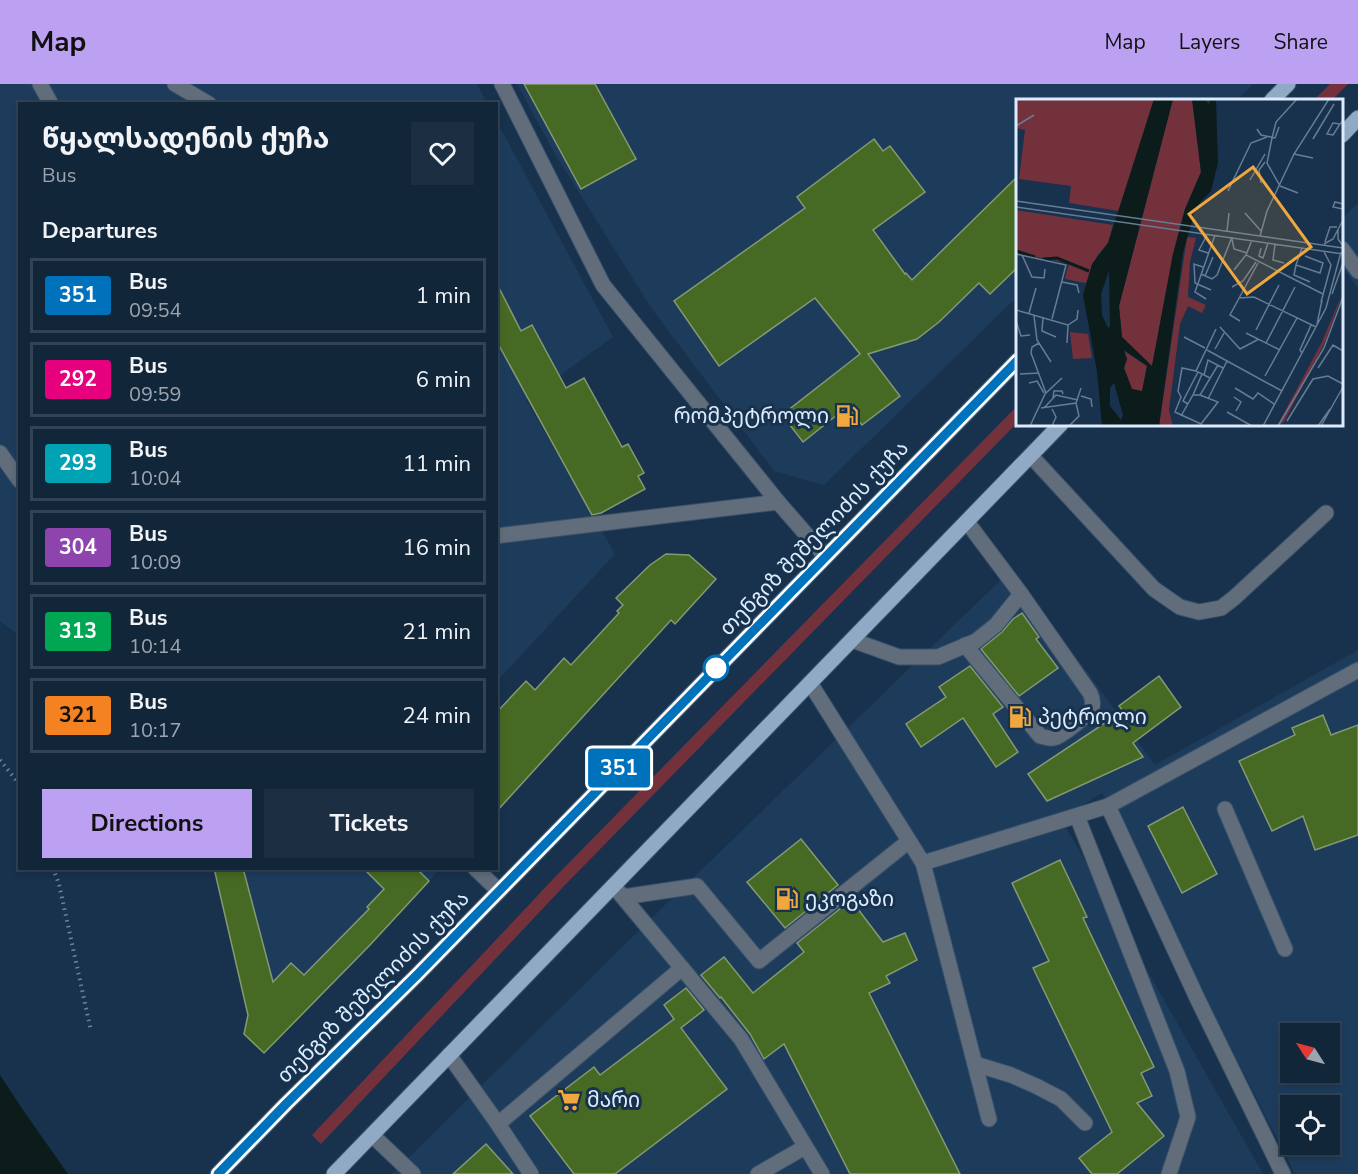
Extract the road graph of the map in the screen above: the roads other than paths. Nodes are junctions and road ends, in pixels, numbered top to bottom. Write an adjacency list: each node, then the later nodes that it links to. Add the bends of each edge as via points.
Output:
1 (40, 84): 4 (street)
2 (175, 84): 5 (street)
3 (502, 84): 15 (street, via 603,285)
4 (50, 102)
5 (206, 102)
6 (1358, 118): 7 (main road)
7 (1343, 133)
8 (1343, 252): 9 (street)
9 (1358, 271)
10 (1016, 361): 19 (main road, თენგიზ შეშელიძის ქუჩა)
11 (1059, 426): 13 (main road)
12 (0, 453): 14 (street)
13 (1030, 456): 16 (street, via 1154,589 1180,607 1199,612 1221,608 1234,598); 17 (main road)
14 (18, 479)
15 (778, 502): 18 (street); 19 (street)
16 (1326, 513)
17 (967, 522): 20 (street); 21 (main road)
18 (498, 536)
19 (825, 556): 31 (main road, თენგიზ შეშელიძის ქუჩა)
20 (1021, 594): 22 (street, via 996,625); 22 (street, via 1090,693 1092,708 1087,715 1055,738 1040,736)
21 (852, 640): 22 (street, via 899,657 938,657); 24 (main road)
22 (965, 645)
23 (1358, 670): 25 (street)
24 (810, 683): 28 (street); 32 (main road)
25 (1108, 806): 27 (street); 49 (street)
26 (1225, 809): 33 (street)
27 (1077, 816): 29 (street); 48 (street, via 1177,1071 1188,1117)
28 (909, 841): 29 (street); 32 (street, via 759,961 696,886)
29 (923, 863): 36 (street)
30 (477, 870): 31 (street)
31 (499, 891): 42 (main road, თენგიზ შეშელიძის ქუჩა)
32 (618, 891): 34 (street); 35 (main road)
33 (1285, 949)
34 (682, 968): 39 (street); 41 (street, via 741,1039)
35 (449, 1055): 39 (street); 40 (main road)
36 (975, 1064): 37 (street); 38 (street, via 1060,1099)
37 (989, 1119)
38 (1084, 1123)
39 (498, 1124): 45 (street)
40 (372, 1135): 43 (main road); 44 (street)
41 (805, 1147): 46 (street); 47 (street)
42 (218, 1174)
43 (334, 1174)
44 (413, 1174)
45 (531, 1174)
46 (758, 1174)
47 (822, 1174)
48 (1169, 1174)
49 (1283, 1174)

